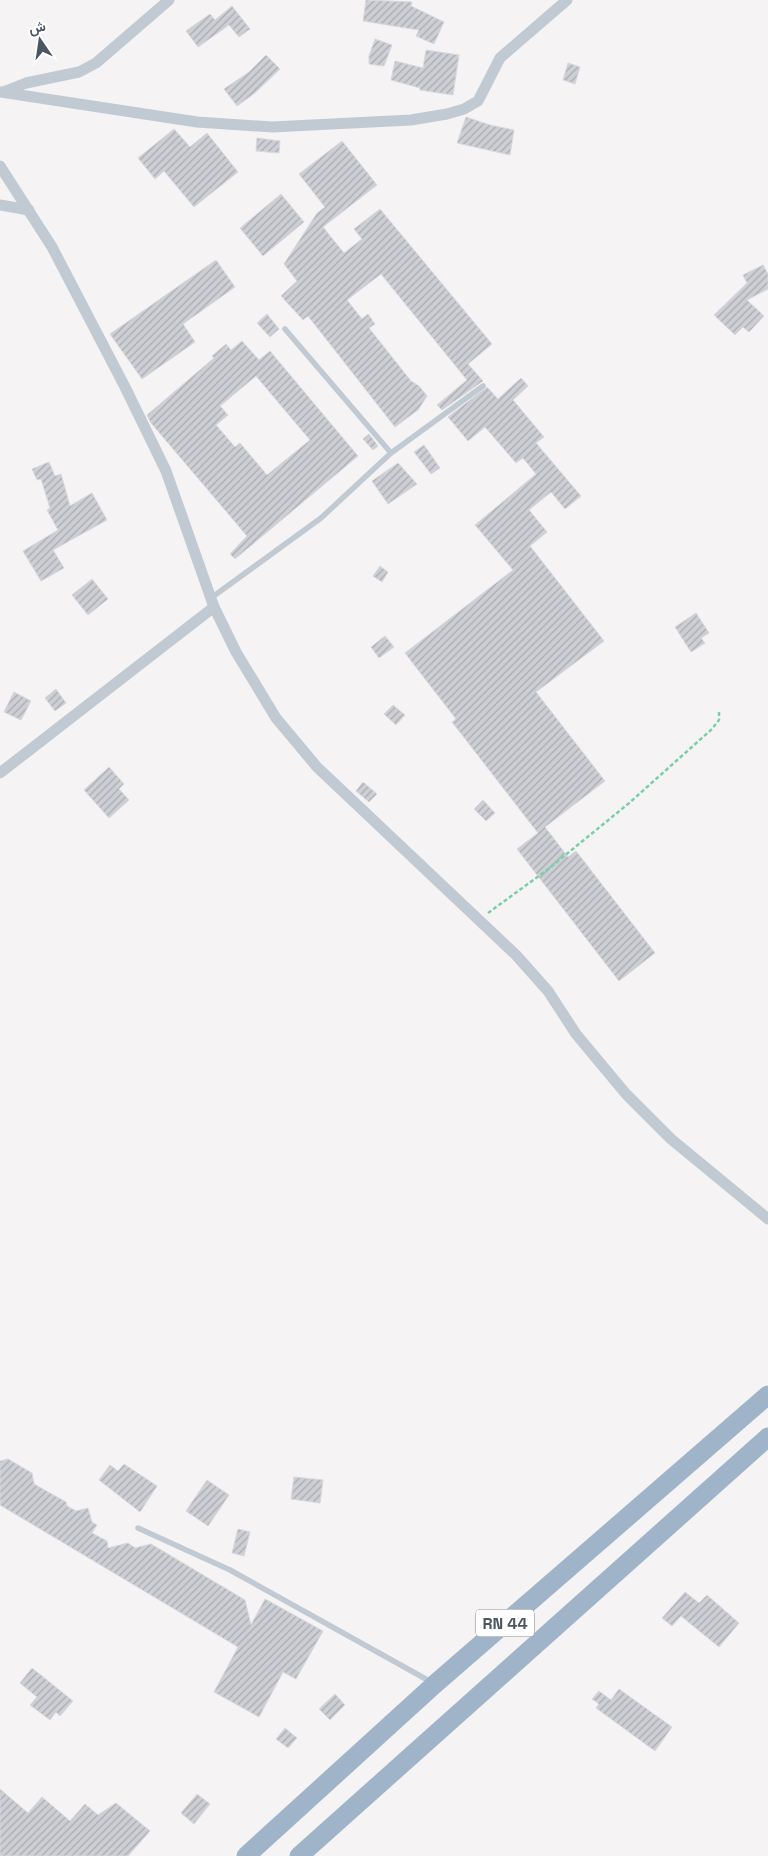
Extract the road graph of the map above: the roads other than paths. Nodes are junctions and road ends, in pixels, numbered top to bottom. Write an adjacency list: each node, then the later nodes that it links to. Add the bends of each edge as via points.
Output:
1 (168, 0): 3 (street, via 88,68)
2 (567, 0): 3 (street, via 500,58 478,101 447,114 410,120 272,127 197,122)
3 (0, 92)
4 (0, 166): 6 (street)
5 (0, 205): 6 (street)
6 (29, 210): 10 (street, via 56,256 166,471)
7 (285, 329): 9 (lane)
8 (483, 386): 9 (lane)
9 (392, 453): 10 (lane, via 320,518)
10 (212, 602): 11 (street); 12 (street, via 236,652 276,718 316,767 516,955 548,991 576,1034 626,1094 671,1139)
11 (0, 773)
12 (768, 1219)
13 (768, 1396): 16 (highway, RN 44)
14 (768, 1437): 18 (highway, RN 44)
15 (138, 1528): 16 (lane, via 230,1570)
16 (435, 1684): 17 (highway, RN 44)
17 (246, 1856)
18 (298, 1856)

